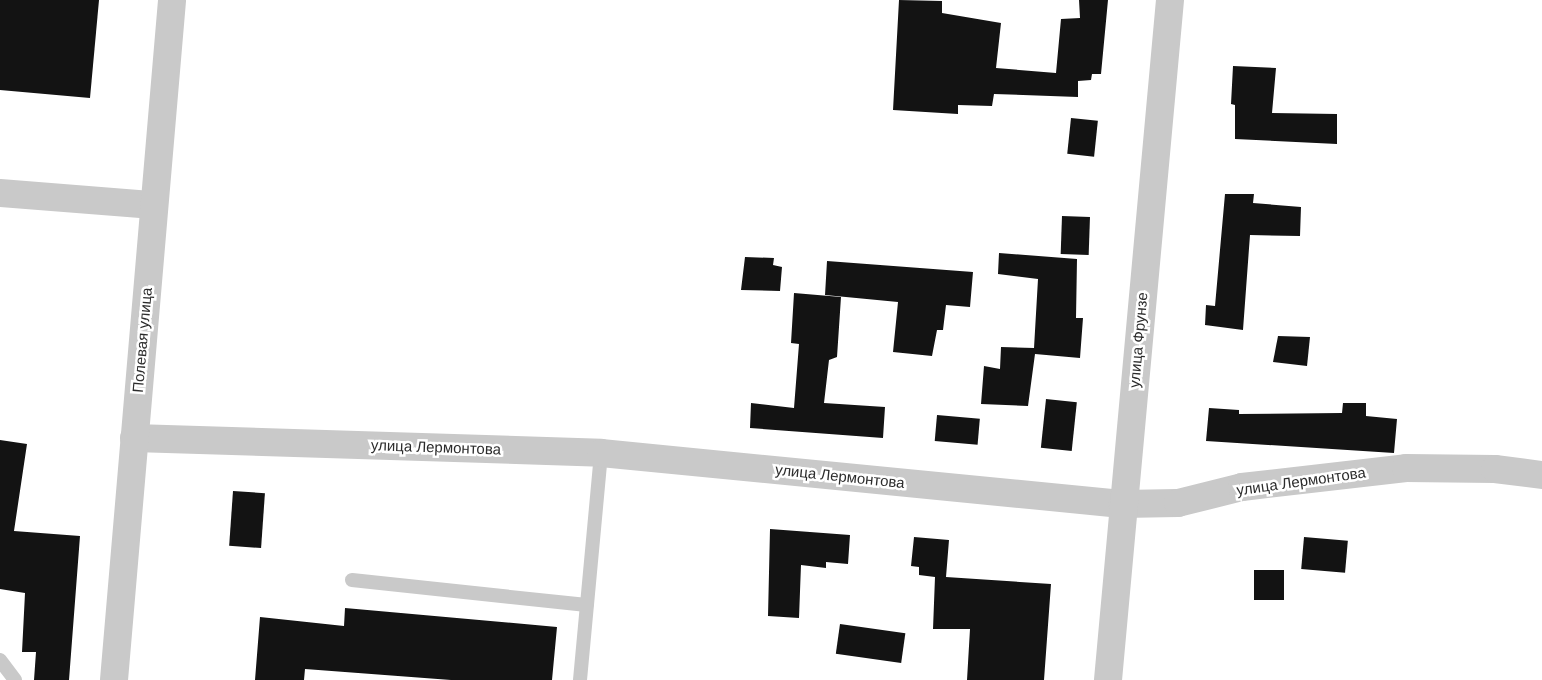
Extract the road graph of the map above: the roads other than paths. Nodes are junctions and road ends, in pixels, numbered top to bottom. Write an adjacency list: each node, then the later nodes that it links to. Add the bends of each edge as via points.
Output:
1 (172, 0): 4 (street, Полевая улица)
2 (1170, 0): 8 (street, улица Фрунзе)
3 (0, 193): 4 (street)
4 (154, 205): 5 (street, Полевая улица)
5 (134, 438): 6 (street, улица Лермонтова); 13 (street, Полевая улица)
6 (601, 453): 8 (street, улица Лермонтова); 10 (lane)
7 (1542, 475): 8 (street, улица Лермонтова, via 1495,469 1406,468 1242,487 1178,503)
8 (1122, 504): 15 (street, улица Фрунзе)
9 (352, 580): 10 (lane)
10 (587, 605): 14 (lane)
11 (0, 660): 12 (lane)
12 (15, 680)
13 (114, 680)
14 (580, 680)
15 (1108, 680)

